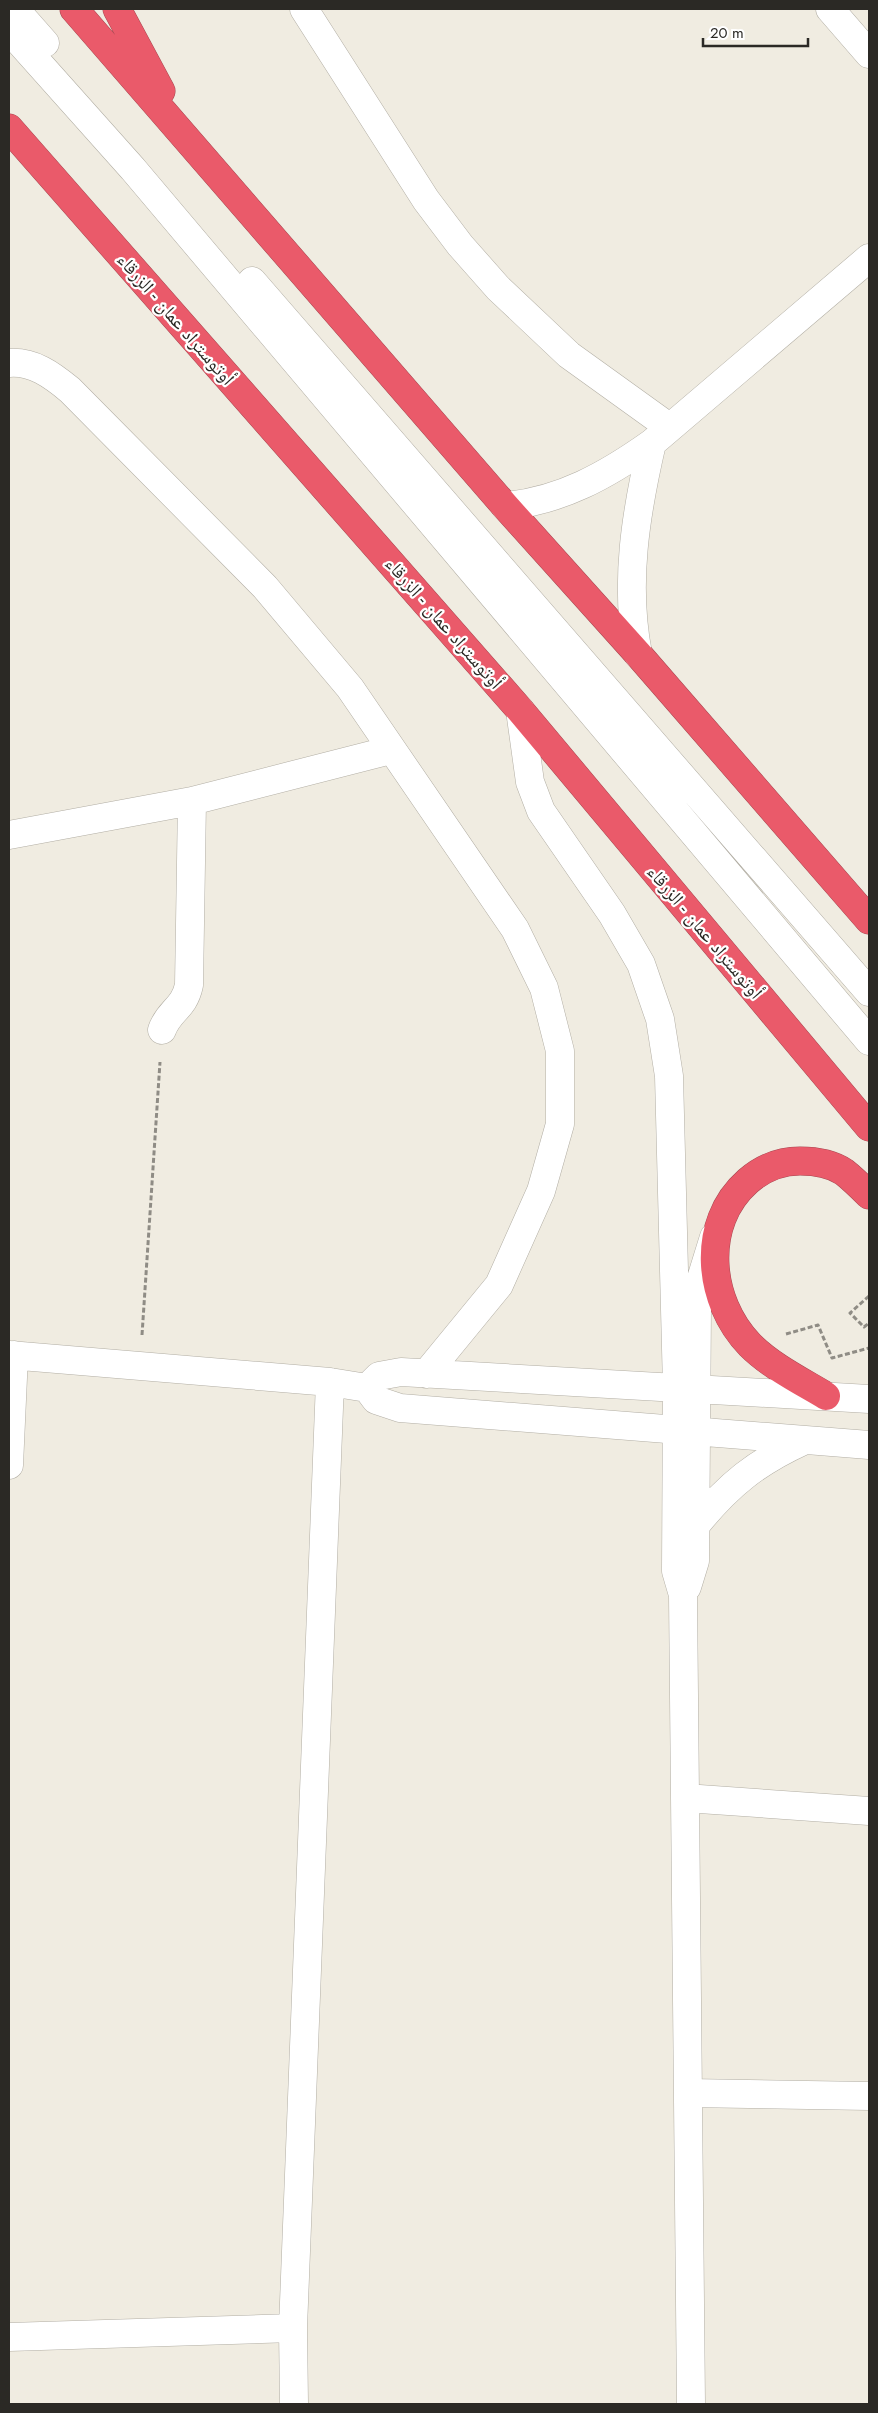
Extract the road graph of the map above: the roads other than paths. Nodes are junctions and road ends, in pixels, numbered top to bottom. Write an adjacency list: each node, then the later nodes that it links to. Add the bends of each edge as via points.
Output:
1 (15, 9): 20 (street)
2 (74, 9): 9 (highway)
3 (117, 9): 9 (highway)
4 (304, 9): 12 (street, via 426,200 460,245 498,288)
5 (830, 9): 7 (street)
6 (9, 30): 22 (street, via 139,177)
7 (869, 54)
8 (9, 128): 15 (highway, أوتوستراد عمان - الزرقاء)
9 (184, 135): 13 (highway)
10 (869, 258): 12 (street)
11 (9, 363): 16 (street, via 30,365 52,374 265,587 350,688)
12 (660, 435): 13 (street, via 593,481 536,502); 14 (street, via 634,532 632,623)
13 (505, 506): 14 (highway)
14 (638, 654): 19 (highway)
15 (520, 710): 23 (highway, أوتوستراد عمان - الزرقاء); 30 (street, via 530,782 540,811 612,914 641,964 660,1019 669,1076)
16 (391, 750): 17 (street); 27 (street, via 514,929 544,988 560,1051 560,1124 541,1192 500,1285)
17 (192, 801): 18 (street); 21 (street, via 189,985 184,1002 165,1021)
18 (9, 835)
19 (864, 910)
20 (869, 992)
21 (162, 1030)
22 (869, 1041)
23 (869, 1127)
24 (869, 1196): 25 (highway, via 843,1171 815,1161 787,1161 760,1171 738,1190 725,1209)
25 (717, 1230): 30 (street, via 700,1279); 31 (highway, via 718,1287 730,1318 750,1345)
26 (11, 1355): 28 (street); 36 (street)
27 (426, 1374): 29 (street, via 378,1376); 30 (street)
28 (330, 1382): 29 (street); 43 (street)
29 (367, 1388): 33 (street, via 376,1400 400,1408)
30 (687, 1388): 31 (street); 33 (street)
31 (826, 1396): 32 (street)
32 (869, 1399)
33 (686, 1430): 34 (street); 37 (street); 38 (street, via 676,1571)
34 (805, 1440): 35 (street); 37 (street, via 744,1474)
35 (869, 1445)
36 (9, 1465)
37 (696, 1525): 38 (street, via 695,1561)
38 (682, 1595): 39 (street)
39 (686, 1798): 40 (street); 41 (street)
40 (869, 1811)
41 (688, 2093): 42 (street); 46 (street)
42 (869, 2096)
43 (294, 2328): 44 (street); 45 (street)
44 (9, 2337)
45 (294, 2404)
46 (691, 2404)

